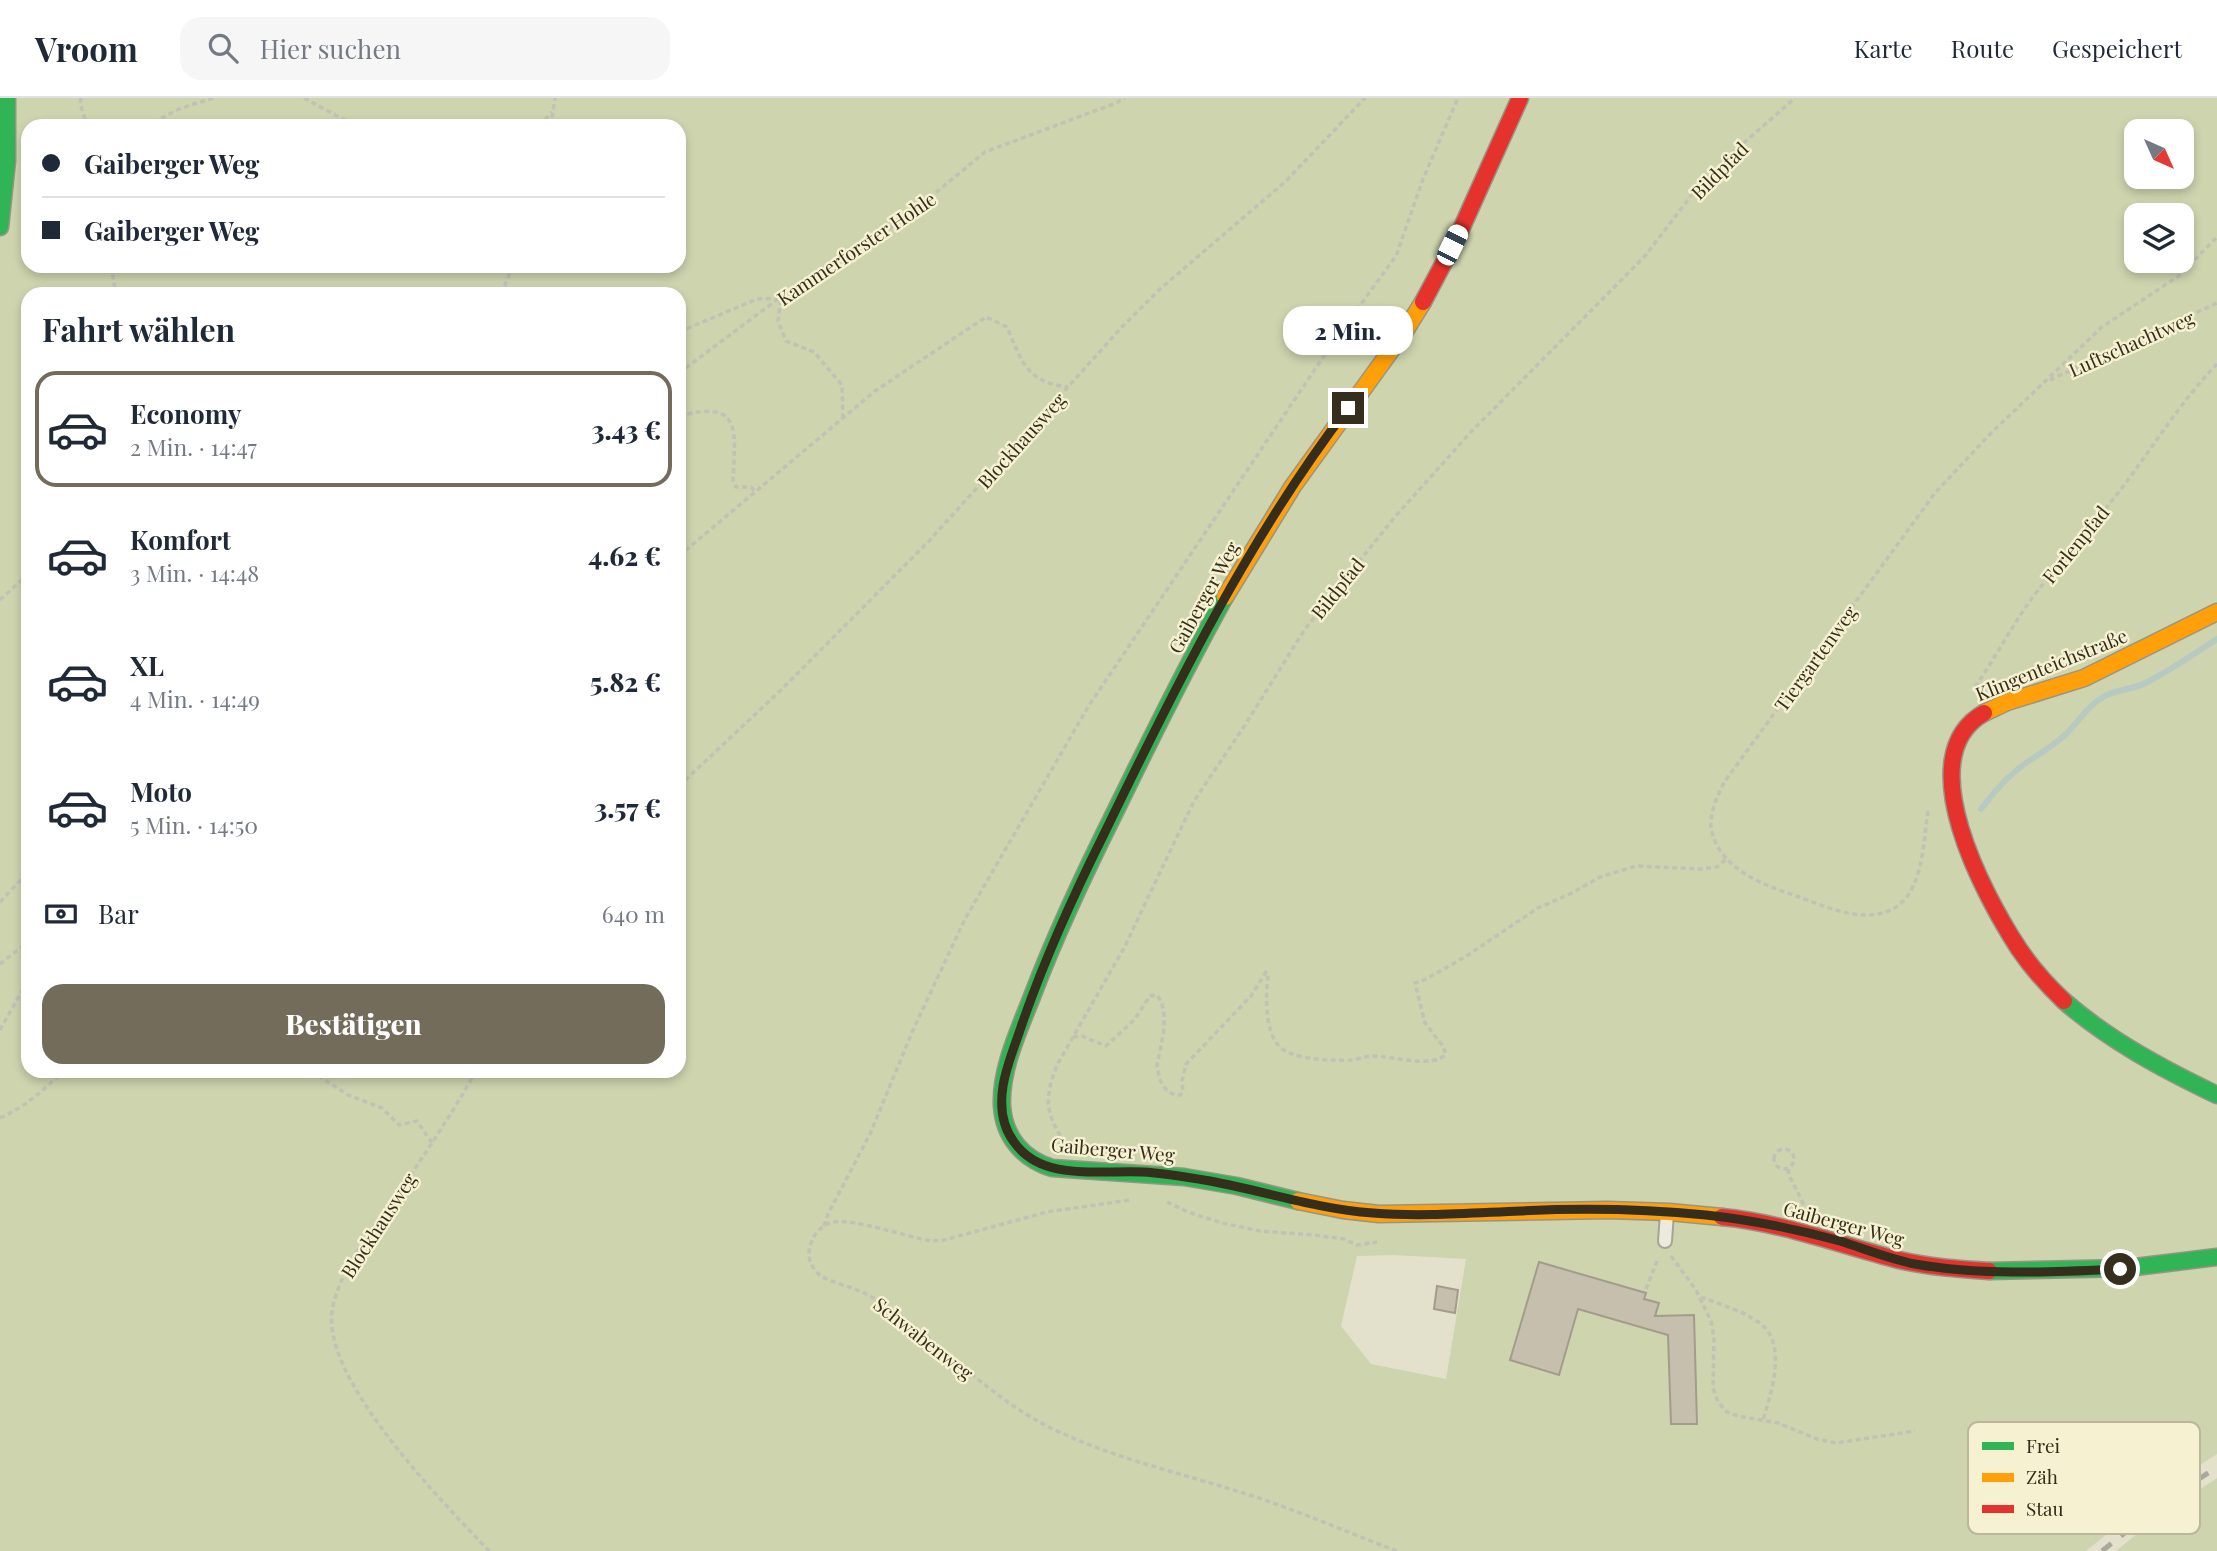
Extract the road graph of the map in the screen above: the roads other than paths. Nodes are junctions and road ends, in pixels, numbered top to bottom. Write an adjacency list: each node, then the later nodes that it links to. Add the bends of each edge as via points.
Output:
1 (7, 98): 3 (street)
2 (1520, 98): 6 (street, Gaiberger Weg, via 1418,311 1305,467 1207,629 1089,865 1032,995 1003,1086 1001,1109 1014,1143 1043,1166 1148,1172 1372,1213)
3 (0, 227)
4 (2217, 612): 5 (street, Klingenteichstraße, via 2083,678 1983,712 1961,735 1952,759 1956,820 1975,867 2019,949 2052,990 2090,1023 2160,1067)
5 (2217, 1095)
6 (1667, 1213): 7 (lane); 8 (street, Gaiberger Weg, via 1783,1227 1901,1261 1943,1268 2076,1271 2143,1268)
7 (1665, 1241)
8 (2217, 1257)

